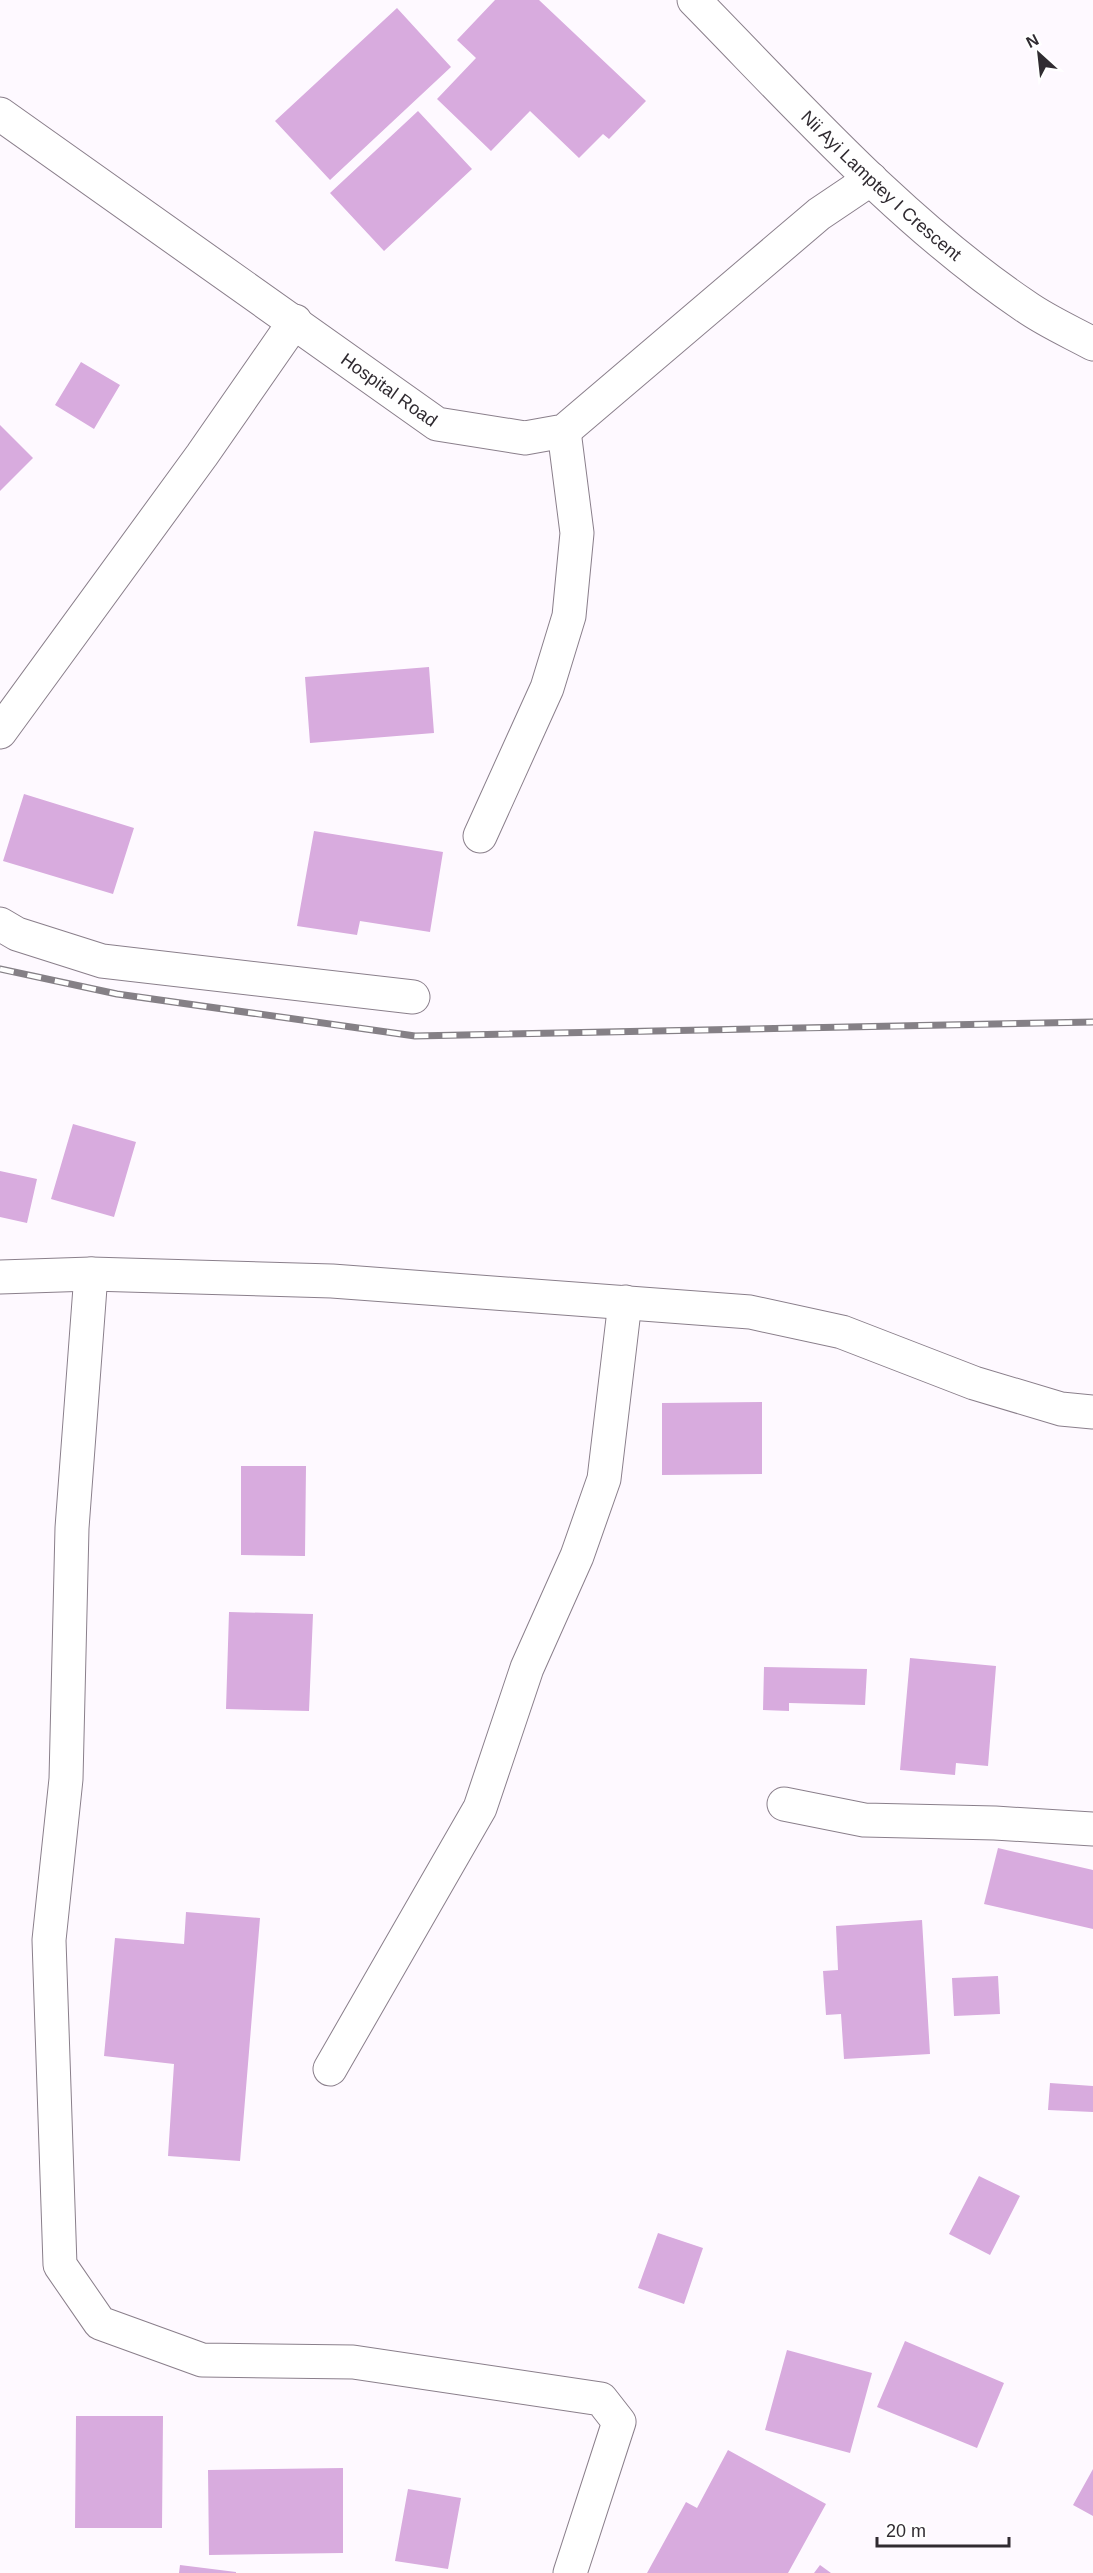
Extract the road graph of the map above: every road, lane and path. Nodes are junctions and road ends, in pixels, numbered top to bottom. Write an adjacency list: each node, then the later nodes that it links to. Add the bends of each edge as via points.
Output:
1 (694, 0): 3 (street, Nii Ayi Lamptey I Crescent)
2 (0, 114): 4 (street, Hospital Road)
3 (871, 179): 5 (street, Nii Ayi Lamptey I Crescent, via 960,258 1026,307); 6 (street, Hospital Road, via 819,214)
4 (295, 321): 6 (street, Hospital Road, via 437,424 525,438); 7 (street)
5 (1093, 344)
6 (564, 431): 8 (street, via 577,533 569,616 547,688)
7 (0, 732)
8 (480, 836)
9 (0, 924): 10 (street, via 17,934 102,962)
10 (413, 997)
11 (92, 1274): 12 (street); 13 (street, via 332,1281); 18 (street, via 72,1527 66,1779 49,1940 60,2265 100,2323 202,2360 352,2362 601,2398 619,2422)
12 (0, 1277)
13 (626, 1302): 14 (street, via 750,1312 842,1332 974,1383 1061,1409); 17 (street, via 604,1479 577,1556 527,1668 480,1808)
14 (1093, 1412)
15 (784, 1804): 16 (street, via 864,1820)
16 (1093, 1829)
17 (330, 2069)
18 (570, 2573)

